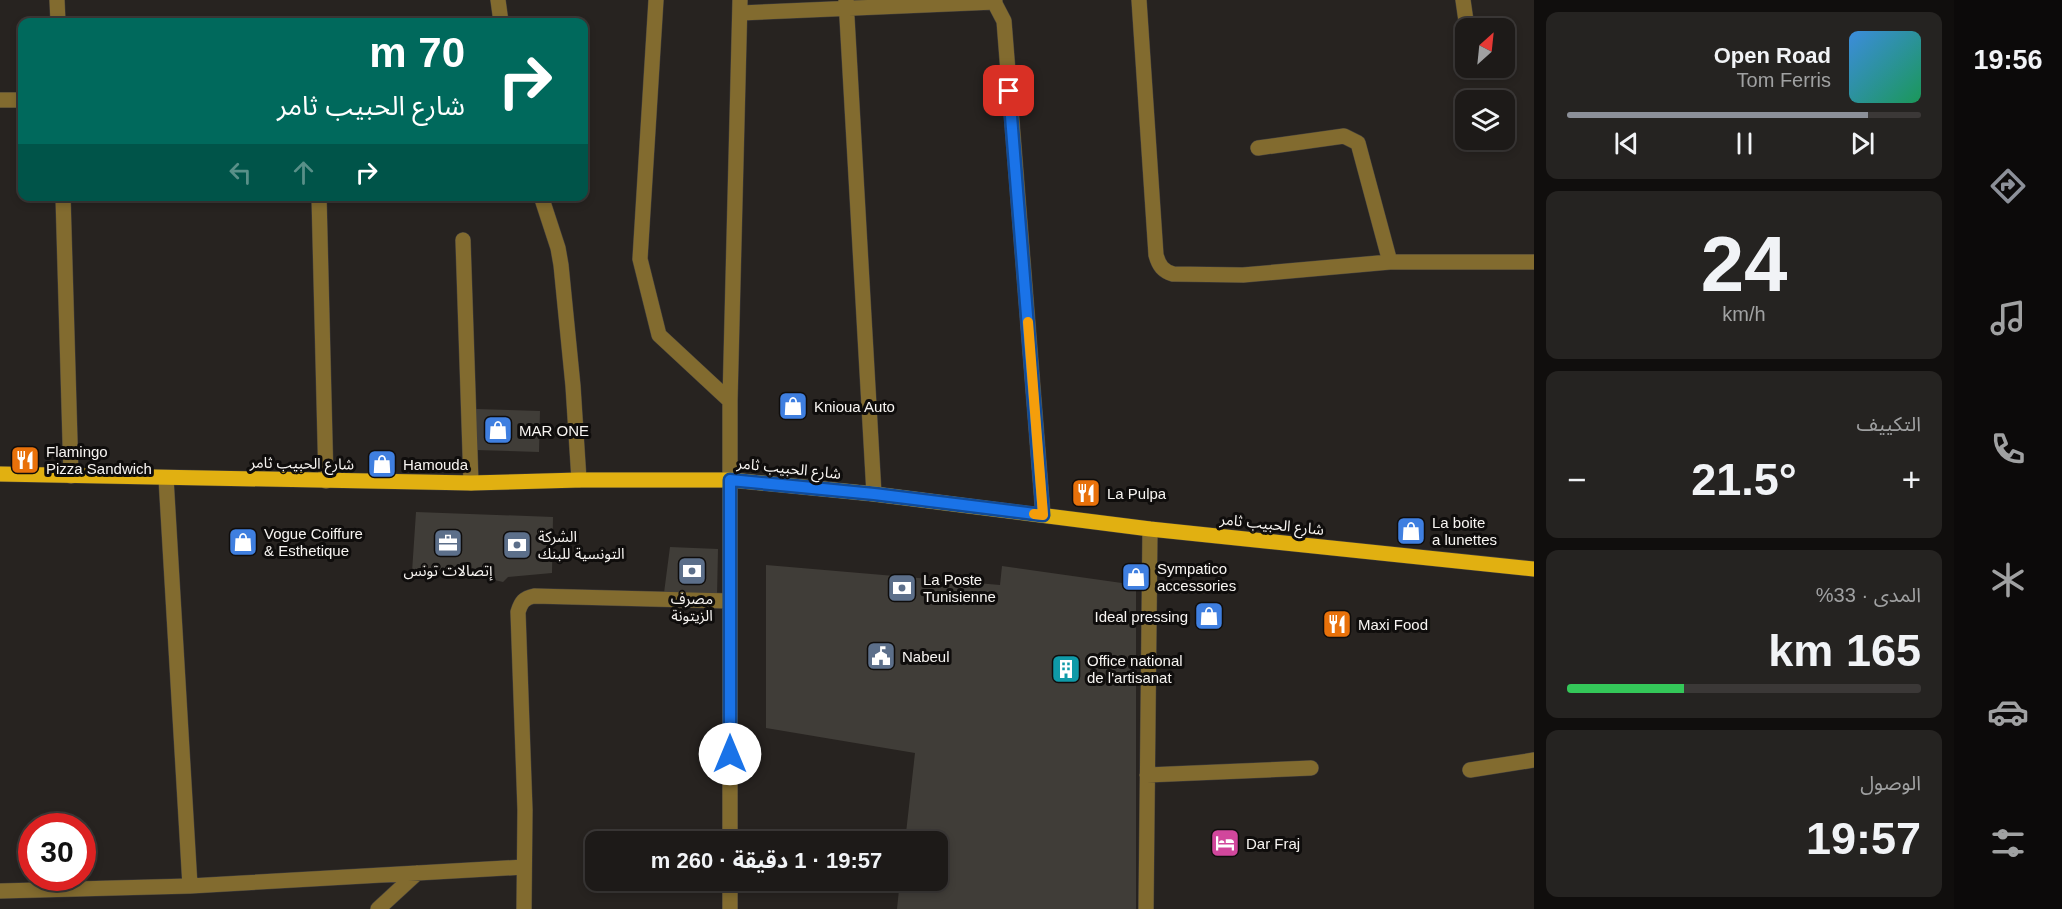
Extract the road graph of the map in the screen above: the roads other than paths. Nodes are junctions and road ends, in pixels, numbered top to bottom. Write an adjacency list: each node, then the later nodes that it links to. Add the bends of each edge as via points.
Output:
1 (57, 0): 9 (street)
2 (498, 0): 10 (street)
3 (656, 0): 21 (street, via 640,259 659,335)
4 (1139, 0): 19 (street, via 1158,264 1173,274 1243,274)
5 (1463, 0): 11 (street)
6 (994, 1): 7 (street); 30 (street, via 1004,21)
7 (846, 4): 8 (street); 29 (street)
8 (740, 7): 21 (street)
9 (58, 18)
10 (500, 18)
11 (1466, 18)
12 (0, 100): 13 (street)
13 (18, 100)
14 (1258, 148): 19 (street, via 1344,136 1358,143)
15 (63, 201): 23 (street)
16 (319, 201): 27 (street)
17 (542, 201): 25 (street, via 561,265)
18 (463, 240): 28 (street)
19 (1390, 262): 20 (street)
20 (1534, 262)
21 (730, 401): 26 (street)
22 (0, 474): 23 (main road, شارع الحبيب ثامر)
23 (71, 476): 24 (main road, شارع الحبيب ثامر)
24 (165, 478): 27 (main road, شارع الحبيب ثامر); 41 (street)
25 (579, 480): 26 (main road, شارع الحبيب ثامر); 28 (main road, شارع الحبيب ثامر)
26 (730, 480): 29 (main road, شارع الحبيب ثامر); 33 (street)
27 (326, 481): 28 (main road, شارع الحبيب ثامر)
28 (471, 483)
29 (874, 494): 30 (main road, شارع الحبيب ثامر)
30 (1043, 515): 31 (main road, شارع الحبيب ثامر)
31 (1150, 529): 32 (main road, شارع الحبيب ثامر); 37 (street)
32 (1534, 569)
33 (729, 601): 38 (street); 39 (street, via 534,596 521,603 518,612)
34 (1534, 760): 36 (street)
35 (1311, 768): 37 (street)
36 (1470, 770)
37 (1147, 774): 47 (street)
38 (730, 831)
39 (524, 867): 40 (street); 45 (street)
40 (417, 873): 41 (street); 44 (street)
41 (190, 886): 42 (street)
42 (0, 891)
43 (730, 891): 46 (street)
44 (378, 909)
45 (524, 909)
46 (730, 909)
47 (1146, 909)

